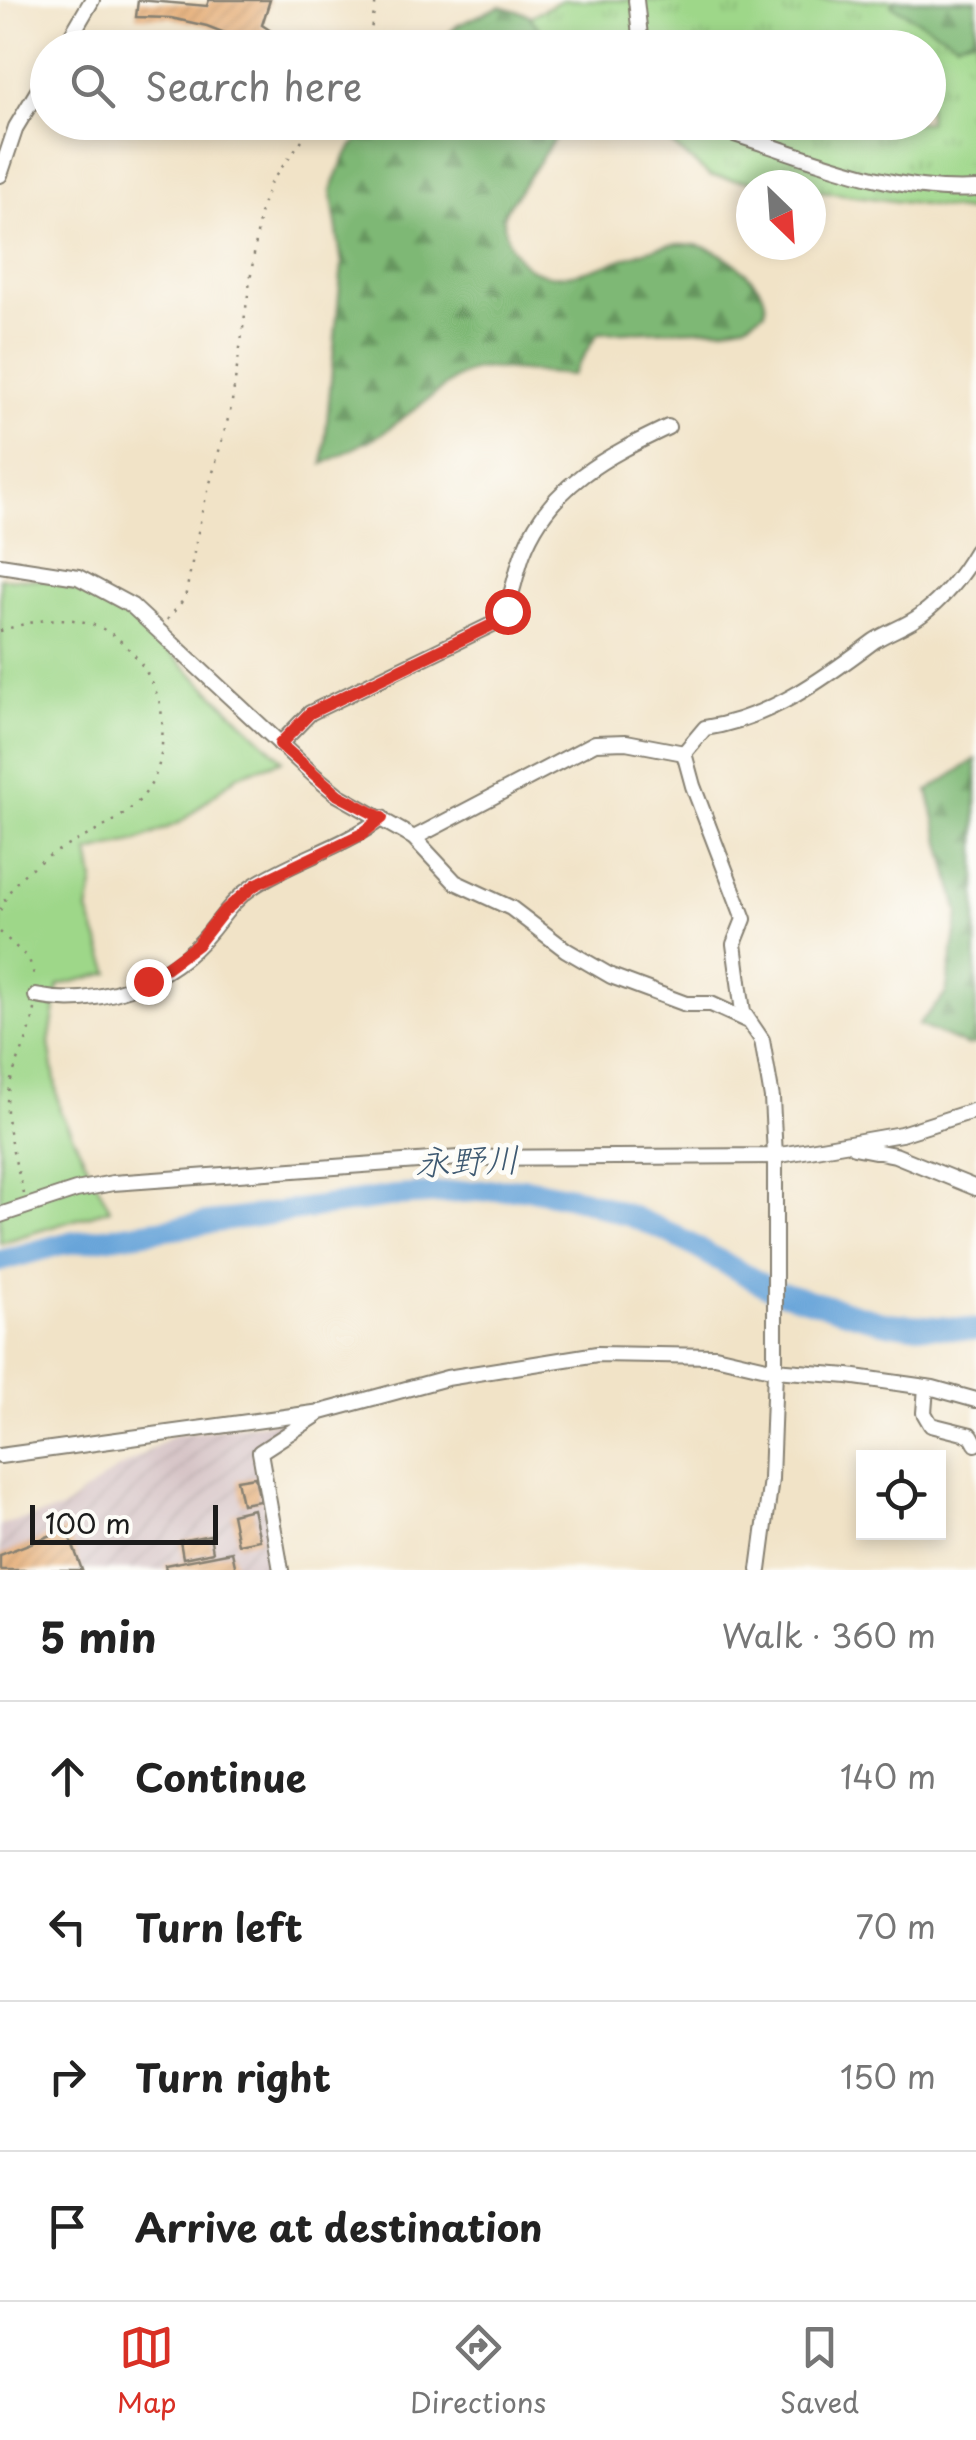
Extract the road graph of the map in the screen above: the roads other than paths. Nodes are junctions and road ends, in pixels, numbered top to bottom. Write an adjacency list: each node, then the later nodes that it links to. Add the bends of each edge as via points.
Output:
1 (92, 0): 3 (street)
2 (636, 0): 4 (street)
3 (74, 30)
4 (639, 30)
5 (30, 104): 7 (street)
6 (753, 140): 8 (street, via 879,180)
7 (0, 174)
8 (976, 189)
9 (668, 426): 12 (street, via 587,470 557,496 523,553 507,611 494,624 310,713)
10 (976, 551): 13 (street, via 920,616 806,690 738,723 705,728)
11 (0, 566): 12 (street, via 78,578 119,598)
12 (280, 744): 14 (street, via 338,795)
13 (684, 753): 15 (street, via 595,743); 17 (street, via 744,920 734,944)
14 (382, 818): 15 (street); 16 (street, via 255,885 197,945 148,981 78,1001)
15 (414, 838): 17 (street, via 454,882 510,908 611,976)
16 (36, 996)
17 (746, 1020): 20 (street, via 762,1040)
18 (976, 1110): 19 (street)
19 (842, 1145): 20 (street); 21 (street, via 895,1155)
20 (775, 1156): 22 (street, via 459,1158 113,1184); 23 (street)
21 (976, 1188)
22 (0, 1215)
23 (775, 1370): 24 (street); 26 (street, via 715,1356 597,1354 447,1378); 30 (street)
24 (926, 1387): 25 (street); 27 (street, via 924,1413 932,1425 971,1436)
25 (976, 1400)
26 (322, 1412): 28 (street); 29 (street, via 260,1452)
27 (976, 1444)
28 (0, 1456)
29 (281, 1570)
30 (759, 1570)

